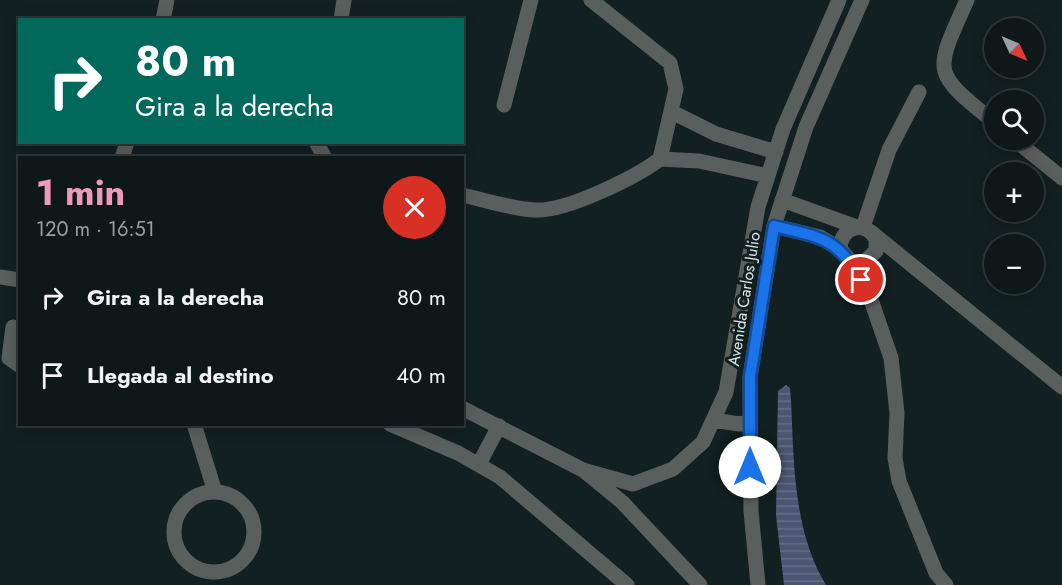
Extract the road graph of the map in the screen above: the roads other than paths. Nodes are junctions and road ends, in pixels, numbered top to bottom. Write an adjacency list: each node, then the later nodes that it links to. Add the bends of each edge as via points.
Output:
1 (167, 0): 8 (street)
2 (344, 0): 9 (street)
3 (531, 0): 13 (street)
4 (591, 0): 14 (street, via 670,63 676,89)
5 (839, 0): 10 (street, Avenida Carlos Julio)
6 (862, 0): 11 (street, Avenida Carlos Julio)
7 (967, 0): 15 (street, via 946,46 945,75 957,92)
8 (163, 18)
9 (340, 18)
10 (819, 43): 11 (street); 17 (street, Avenida Carlos Julio)
11 (838, 50): 22 (street, Avenida Carlos Julio)
12 (920, 92): 24 (street, via 884,160)
13 (504, 105)
14 (672, 112): 17 (street, via 716,134); 18 (street)
15 (984, 115)
16 (1027, 150): 20 (street)
17 (776, 152): 19 (street, Avenida Carlos Julio)
18 (660, 159): 19 (street, via 699,160); 21 (street, via 613,186 566,204 536,210)
19 (768, 176): 33 (street, Avenida Carlos Julio, via 758,207 726,392)
20 (1062, 178)
21 (464, 195)
22 (782, 200): 23 (street, Avenida Carlos Julio); 24 (street)
23 (774, 226): 25 (street, via 819,237); 34 (street, Avenida Carlos Julio, via 750,377)
24 (863, 228): 25 (street, via 842,237); 26 (street, via 876,239 876,251 864,263); 31 (street)
25 (840, 249): 26 (street)
26 (852, 263): 45 (street, via 870,297 891,358 897,413 895,458 900,481 936,573)
27 (0, 277): 28 (street)
28 (18, 280)
29 (11, 327): 30 (street, via 9,358)
30 (18, 365)
31 (1062, 387)
32 (464, 409): 37 (street, Avenida Carlos Julio)
33 (714, 420): 34 (street); 39 (street, Avenida Carlos Julio, via 703,442 673,469 633,484)
34 (750, 422): 44 (street, Avenida Carlos Julio, via 751,511)
35 (195, 426): 40 (street)
36 (394, 426): 38 (street)
37 (499, 426): 38 (street); 39 (street, Avenida Carlos Julio)
38 (478, 464): 42 (street, via 539,508)
39 (583, 470): 43 (street, Avenida Carlos Julio, via 622,502)
40 (215, 492): 41 (street, via 226,494 245,507 254,528 243,560); 41 (street, via 184,505 178,514 174,537 182,558 191,566)
41 (224, 578)
42 (627, 585)
43 (700, 585)
44 (758, 585)
45 (946, 585)

